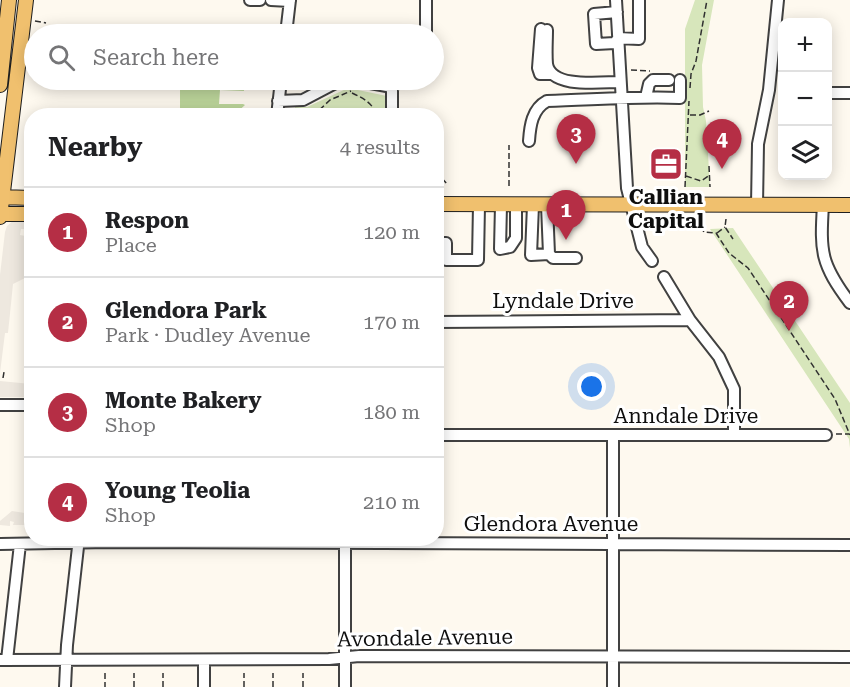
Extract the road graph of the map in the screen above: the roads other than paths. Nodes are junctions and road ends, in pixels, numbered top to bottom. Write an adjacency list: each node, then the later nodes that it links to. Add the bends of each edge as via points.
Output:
1 (9, 0): 17 (main road)
2 (26, 0): 17 (main road)
3 (250, 0): 4 (street)
4 (260, 0)
5 (271, 0): 10 (street)
6 (426, 0): 13 (street)
7 (616, 0): 11 (street)
8 (639, 0): 15 (street, via 639,39)
9 (778, 0): 39 (street, via 758,144)
10 (290, 1): 12 (street)
11 (616, 12): 15 (street); 15 (street, via 594,14 596,44 615,43)
12 (287, 24)
13 (426, 24)
14 (544, 30): 16 (street, via 547,65 559,80)
15 (618, 39): 16 (street)
16 (620, 82): 24 (street)
17 (5, 87): 29 (main road)
18 (280, 90): 25 (street)
19 (322, 90): 25 (street, via 303,100)
20 (392, 90): 27 (street)
21 (832, 93): 22 (street)
22 (850, 93)
23 (646, 97): 23 (street, via 680,98 674,80 653,80); 24 (street)
24 (621, 99): 28 (street, via 544,103 530,126); 38 (street)
25 (278, 101): 26 (street)
26 (278, 108)
27 (392, 108)
28 (530, 141)
29 (2, 197): 30 (main road); 41 (main road)
30 (24, 198)
31 (444, 204): 32 (main road)
32 (479, 205): 33 (main road); 44 (street, via 478,260 446,260)
33 (501, 205): 34 (main road); 42 (street, via 500,249 510,247)
34 (516, 205): 35 (main road); 42 (street)
35 (540, 205): 38 (main road); 43 (street); 45 (street)
36 (823, 205): 37 (main road); 39 (main road); 49 (street, via 823,256 831,278)
37 (850, 205)
38 (630, 206): 39 (main road); 47 (street, via 642,247)
39 (757, 206)
40 (24, 214): 41 (main road)
41 (0, 215)
42 (516, 238): 43 (street)
43 (532, 240): 45 (street, via 531,255)
44 (444, 243)
45 (549, 254): 46 (street, via 553,258)
46 (576, 258)
47 (652, 261)
48 (664, 277): 50 (street)
49 (850, 303)
50 (690, 320): 51 (street, Lyndale Drive); 56 (street, via 719,357 735,389)
51 (444, 322)
52 (0, 405): 53 (street)
53 (24, 405)
54 (444, 435): 55 (street, Anndale Drive)
55 (613, 435): 56 (street, Anndale Drive); 59 (street)
56 (734, 435): 57 (street, Anndale Drive)
57 (826, 435)
58 (444, 542): 59 (street, Glendora Avenue)
59 (612, 543): 63 (street, Glendora Avenue); 66 (street)
60 (0, 544): 61 (street, Glendora Avenue)
61 (20, 544): 62 (street, Glendora Avenue); 70 (street)
62 (24, 544)
63 (850, 545)
64 (78, 546): 69 (street)
65 (345, 546): 68 (street)
66 (612, 656): 67 (street, Avondale Avenue); 68 (street, Avondale Avenue); 75 (street)
67 (850, 657)
68 (345, 658): 71 (street, Avondale Avenue); 74 (street)
69 (67, 659): 70 (street, Avondale Avenue); 71 (street, Avondale Avenue); 72 (street)
70 (4, 660)
71 (204, 660): 73 (street)
72 (65, 687)
73 (204, 687)
74 (345, 687)
75 (613, 687)

